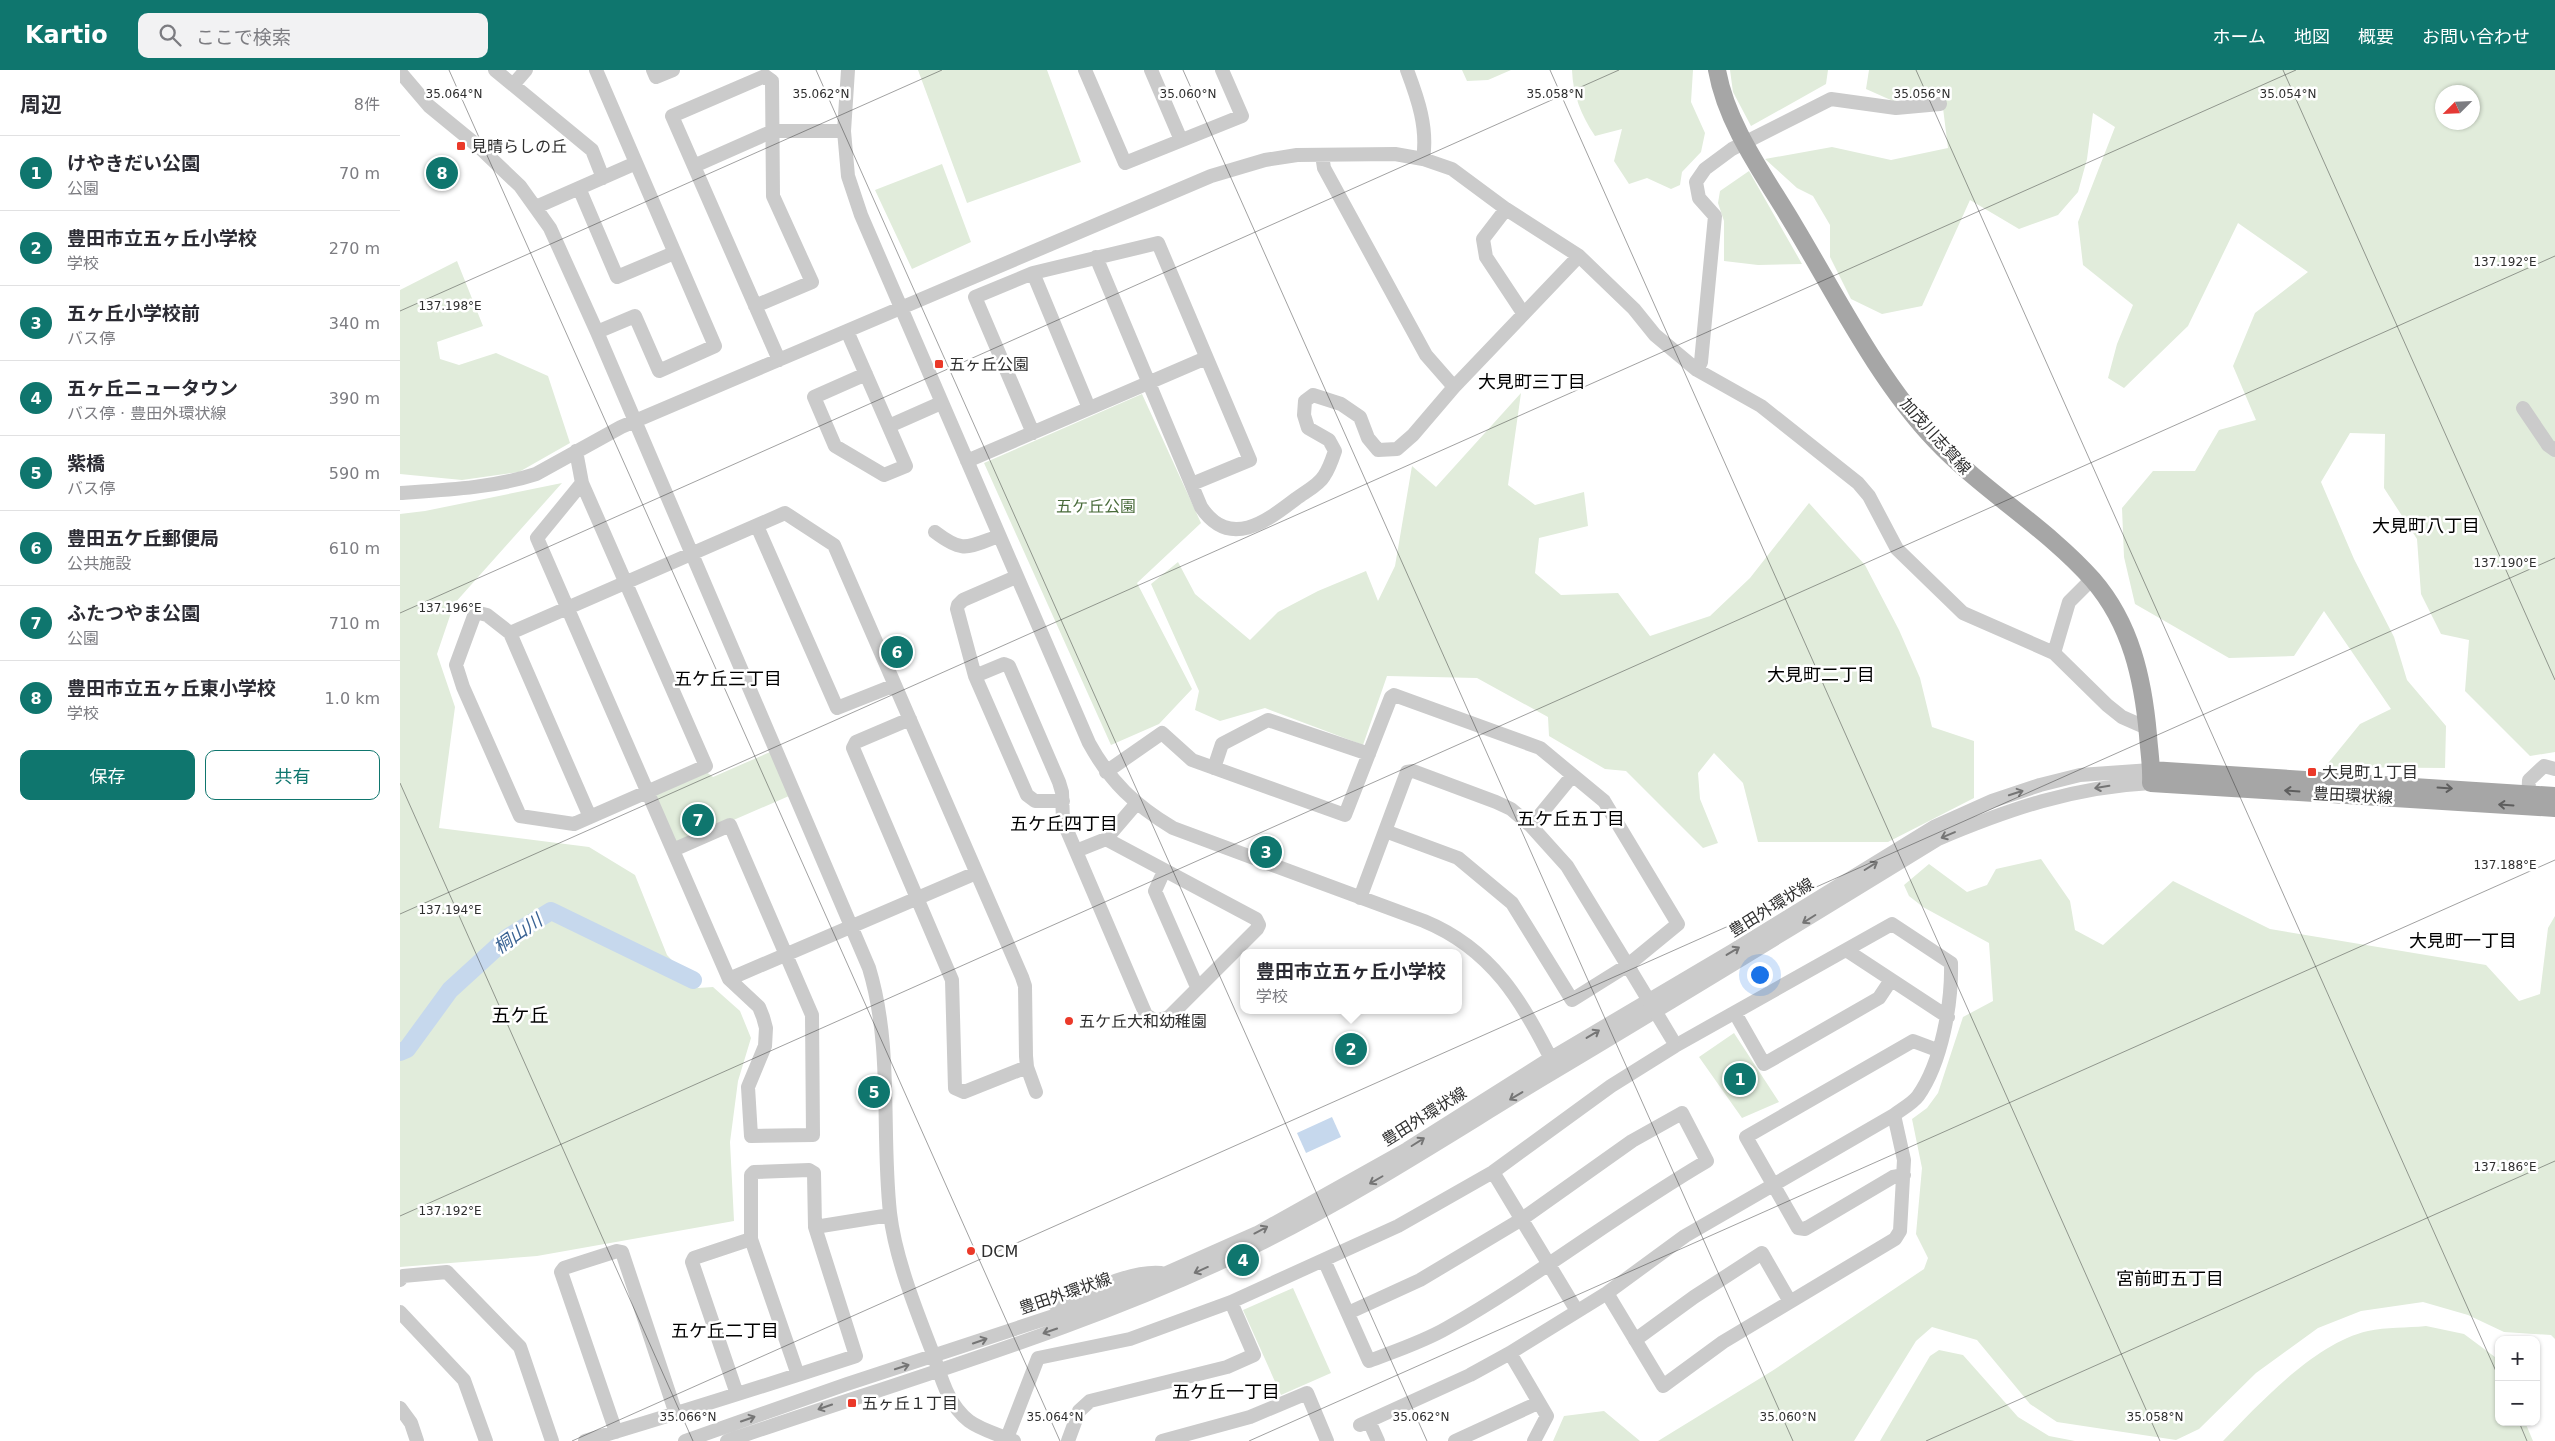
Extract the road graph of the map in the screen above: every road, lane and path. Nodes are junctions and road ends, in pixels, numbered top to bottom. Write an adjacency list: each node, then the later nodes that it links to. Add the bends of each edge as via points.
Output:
1 (495, 70): 13 (street)
2 (526, 70): 13 (street)
3 (596, 70): 21 (street)
4 (653, 70): 5 (street, via 656,78)
5 (673, 70)
6 (848, 70): 16 (street)
7 (1085, 70): 17 (street, via 1125,163)
8 (1151, 70): 17 (street)
9 (1222, 70): 17 (street, via 1242,116)
10 (1407, 70): 20 (street, via 1426,140)
11 (1717, 70): 18 (main road, 加茂川志賀線, via 1727,106)
12 (400, 72): 25 (street, via 429,106 520,186)
13 (513, 86): 23 (street, via 592,150)
14 (1940, 104): 18 (street, via 1896,108 1832,100)
15 (773, 131): 16 (street); 22 (street); 22 (street, via 772,81 765,76 672,116); 31 (street, via 774,196 812,282)
16 (844, 131): 32 (street, via 848,176)
17 (1181, 140)
18 (1745, 142): 38 (street, via 1705,169 1696,182 1699,198 1715,216 1701,362); 59 (main road, 加茂川志賀線, via 1905,404 1934,439 1977,481)
19 (1322, 155): 20 (street, via 1396,154); 32 (street, via 1265,160 1211,176); 41 (street, via 1324,168 1426,354)
20 (1423, 159): 26 (street, via 1452,169)
21 (636, 163): 23 (street); 27 (street)
22 (694, 166): 31 (street)
23 (603, 178): 24 (street)
24 (579, 188): 25 (street); 27 (street, via 617,277)
25 (536, 207): 35 (street, via 550,228)
26 (1506, 209): 28 (street); 33 (street, via 1482,239 1486,257)
27 (674, 253): 35 (street, via 715,346 659,371 635,316)
28 (1579, 256): 33 (street); 38 (street, via 1634,309 1655,335)
29 (1096, 257): 30 (street); 36 (street, via 1158,243); 40 (street)
30 (1033, 273): 43 (street); 47 (street, via 975,297)
31 (755, 306): 37 (street)
32 (900, 308): 34 (street); 42 (street)
33 (1523, 313): 41 (street)
34 (847, 331): 37 (street); 39 (street)
35 (597, 332): 45 (street)
36 (1206, 358): 40 (street); 52 (street, via 1250,460)
37 (779, 360): 45 (street)
38 (1697, 370): 63 (street, via 1761,406 1858,484 1869,496 1897,549 1963,613)
39 (866, 374): 46 (street); 46 (street, via 814,397 835,446 884,475 906,466)
40 (1149, 382): 43 (street); 52 (street)
41 (1454, 387): 52 (street, via 1414,436 1397,449 1378,450 1368,438 1360,417 1341,404 1313,395 1306,401 1304,415 1308,428 1329,440 1335,451 1331,464 1323,478 1264,523 1243,529 1210,520)
42 (941, 403): 46 (street); 50 (street)
43 (1089, 408): 47 (street)
44 (2523, 408): 48 (street)
45 (635, 422): 49 (street); 57 (street)
46 (889, 426)
47 (1033, 433): 50 (street)
48 (2555, 450)
49 (576, 451): 51 (street); 53 (street, via 522,479)
50 (967, 462): 56 (street)
51 (582, 483): 60 (street); 61 (street, via 537,538)
52 (1192, 484)
53 (400, 493)
54 (757, 526): 57 (street); 65 (street, via 785,513 834,545); 65 (street, via 837,708)
55 (935, 532): 56 (street, via 961,548)
56 (999, 536): 58 (street)
57 (692, 555): 60 (street); 90 (street)
58 (1016, 577): 64 (street, via 958,605); 71 (street, via 1089,743)
59 (2092, 579): 63 (street, via 2069,602); 67 (main road, 加茂川志賀線, via 2120,622 2134,653 2142,684)
60 (626, 582): 61 (street); 74 (street, via 706,766)
61 (568, 608): 62 (street); 74 (street)
62 (510, 633): 80 (street); 80 (street, via 487,615 479,613 474,616 456,666 463,686 520,816 574,824)
63 (2054, 653): 67 (street, via 2107,705 2122,717)
64 (975, 676): 77 (street, via 1028,798 1038,802); 77 (street, via 1004,664 1009,666 1059,782)
65 (895, 685): 66 (street)
66 (910, 719): 87 (street); 88 (street, via 856,742 853,748)
67 (2147, 728): 73 (main road, 加茂川志賀線)
68 (1369, 754): 69 (street, via 1268,720 1222,744); 69 (street, via 1345,815); 72 (street, via 1390,697 1394,695 1540,748)
69 (1214, 768): 71 (street, via 1192,760 1162,732)
70 (2555, 769): 76 (street, via 2544,766 2529,780)
71 (1106, 772): 78 (street)
72 (1572, 776): 81 (street); 93 (street, via 1604,800 1677,923)
73 (2151, 776): 76 (main road, 豊田環状線); 101 (street, 豊田外環状線, one-way to 73, via 1934,828 1992,801 2080,775); 103 (street, 豊田外環状線, one-way to 103, via 2044,799 1938,839)
74 (647, 792): 80 (street); 84 (street)
75 (2555, 796): 76 (main road, 豊田環状線)
76 (2528, 800): 79 (main road, 豊田環状線)
77 (1062, 801): 85 (street, via 1062,821)
78 (1136, 804): 83 (street); 89 (street, via 1173,828)
79 (2555, 808)
80 (590, 817)
81 (1532, 826): 82 (street, via 1496,802 1410,771); 93 (street, via 1567,866)
82 (1385, 831): 89 (street); 93 (street, via 1458,858 1512,903 1572,1000)
83 (1106, 840): 85 (street); 86 (street)
84 (673, 850): 92 (street, via 730,824); 94 (street)
85 (1076, 851): 96 (street, via 1146,1015 1156,1021 1163,1020)
86 (1164, 871): 96 (street, via 1155,891); 96 (street, via 1256,919 1259,924)
87 (976, 873): 88 (street); 102 (street, via 1025,986)
88 (917, 898): 90 (street); 102 (street, via 954,986 955,1088 964,1092)
89 (1360, 898): 101 (street, via 1438,927 1472,948 1495,968 1508,985)
90 (853, 927): 92 (street); 109 (street, via 879,999)
91 (1846, 950): 95 (street); 97 (street); 98 (street, via 1892,924 1951,963)
92 (788, 953): 94 (street); 94 (street, via 812,1015 813,1135 751,1136 748,1087 765,1046 766,1028 759,1007)
93 (1629, 968): 99 (street, bridge)
94 (729, 980)
95 (1891, 980): 97 (street, via 1879,998 1764,1064); 98 (street)
96 (1197, 987)
97 (1735, 1013): 99 (street)
98 (1948, 1017): 100 (street)
99 (1673, 1043): 106 (street)
100 (1937, 1050): 105 (street, via 1928,1078 1917,1097); 108 (street, via 1913,1041 1746,1137)
101 (1551, 1058): 103 (street); 124 (street, 豊田外環状線, one-way to 101, via 1012,1330 1166,1273 1257,1233 1407,1149)
102 (1027, 1068): 104 (street)
103 (1557, 1071): 124 (street, 豊田外環状線, one-way to 124, via 1334,1205 1262,1243 1149,1294 1068,1325)
104 (1036, 1092)
105 (1894, 1115): 107 (street); 108 (street)
106 (1493, 1172): 110 (street); 113 (street, via 1398,1226)
107 (1904, 1175): 108 (street, via 1893,1177 1805,1229 1798,1228); 117 (street, via 1900,1231 1895,1239)
108 (1773, 1184): 116 (street, via 1685,1236)
109 (890, 1215): 111 (street); 124 (street, via 906,1279)
110 (1522, 1219): 114 (street); 114 (street, via 1632,1141 1682,1114 1707,1161 1661,1188); 121 (street, via 1420,1280)
111 (815, 1227): 112 (street, via 814,1173 809,1170 754,1172 751,1176); 125 (street, via 856,1356)
112 (751, 1239): 125 (street); 126 (street, via 694,1258 692,1262)
113 (1324, 1260): 118 (street); 121 (street)
114 (1549, 1265): 119 (street); 121 (street, via 1445,1329 1369,1361)
115 (400, 1280): 134 (street, via 403,1276 447,1272 520,1347)
116 (1607, 1293): 119 (street); 122 (street)
117 (1790, 1300): 122 (street, via 1722,1342 1663,1386); 122 (street, via 1762,1253)
118 (1231, 1302): 131 (street, via 1130,1339 1038,1358); 138 (street, via 1254,1355 1227,1366 1090,1401 1079,1411)
119 (1577, 1310): 123 (street)
120 (400, 1312): 133 (street, via 464,1380)
121 (1348, 1313)
122 (1635, 1340)
123 (1510, 1353): 127 (street); 141 (street, via 1365,1423)
124 (936, 1363): 131 (street, via 952,1403 969,1421); 136 (street, 豊田外環状線, one-way to 124); 137 (street, 豊田外環状線, one-way to 137)
125 (798, 1375): 126 (street)
126 (737, 1394): 129 (street)
127 (1538, 1403): 142 (street); 143 (street, via 1547,1416)
128 (400, 1408): 132 (street, via 411,1423)
129 (676, 1414): 130 (street); 130 (street, via 622,1252 617,1251 564,1268 561,1272)
130 (616, 1432): 135 (street)
131 (1010, 1440)
132 (417, 1441)
133 (486, 1441)
134 (552, 1441)
135 (585, 1441)
136 (685, 1441)
137 (727, 1441)
138 (1068, 1441)
139 (1162, 1441): 140 (street, via 1250,1418 1307,1393)
140 (1327, 1441)
141 (1378, 1441)
142 (1455, 1441)
143 (1534, 1441)

